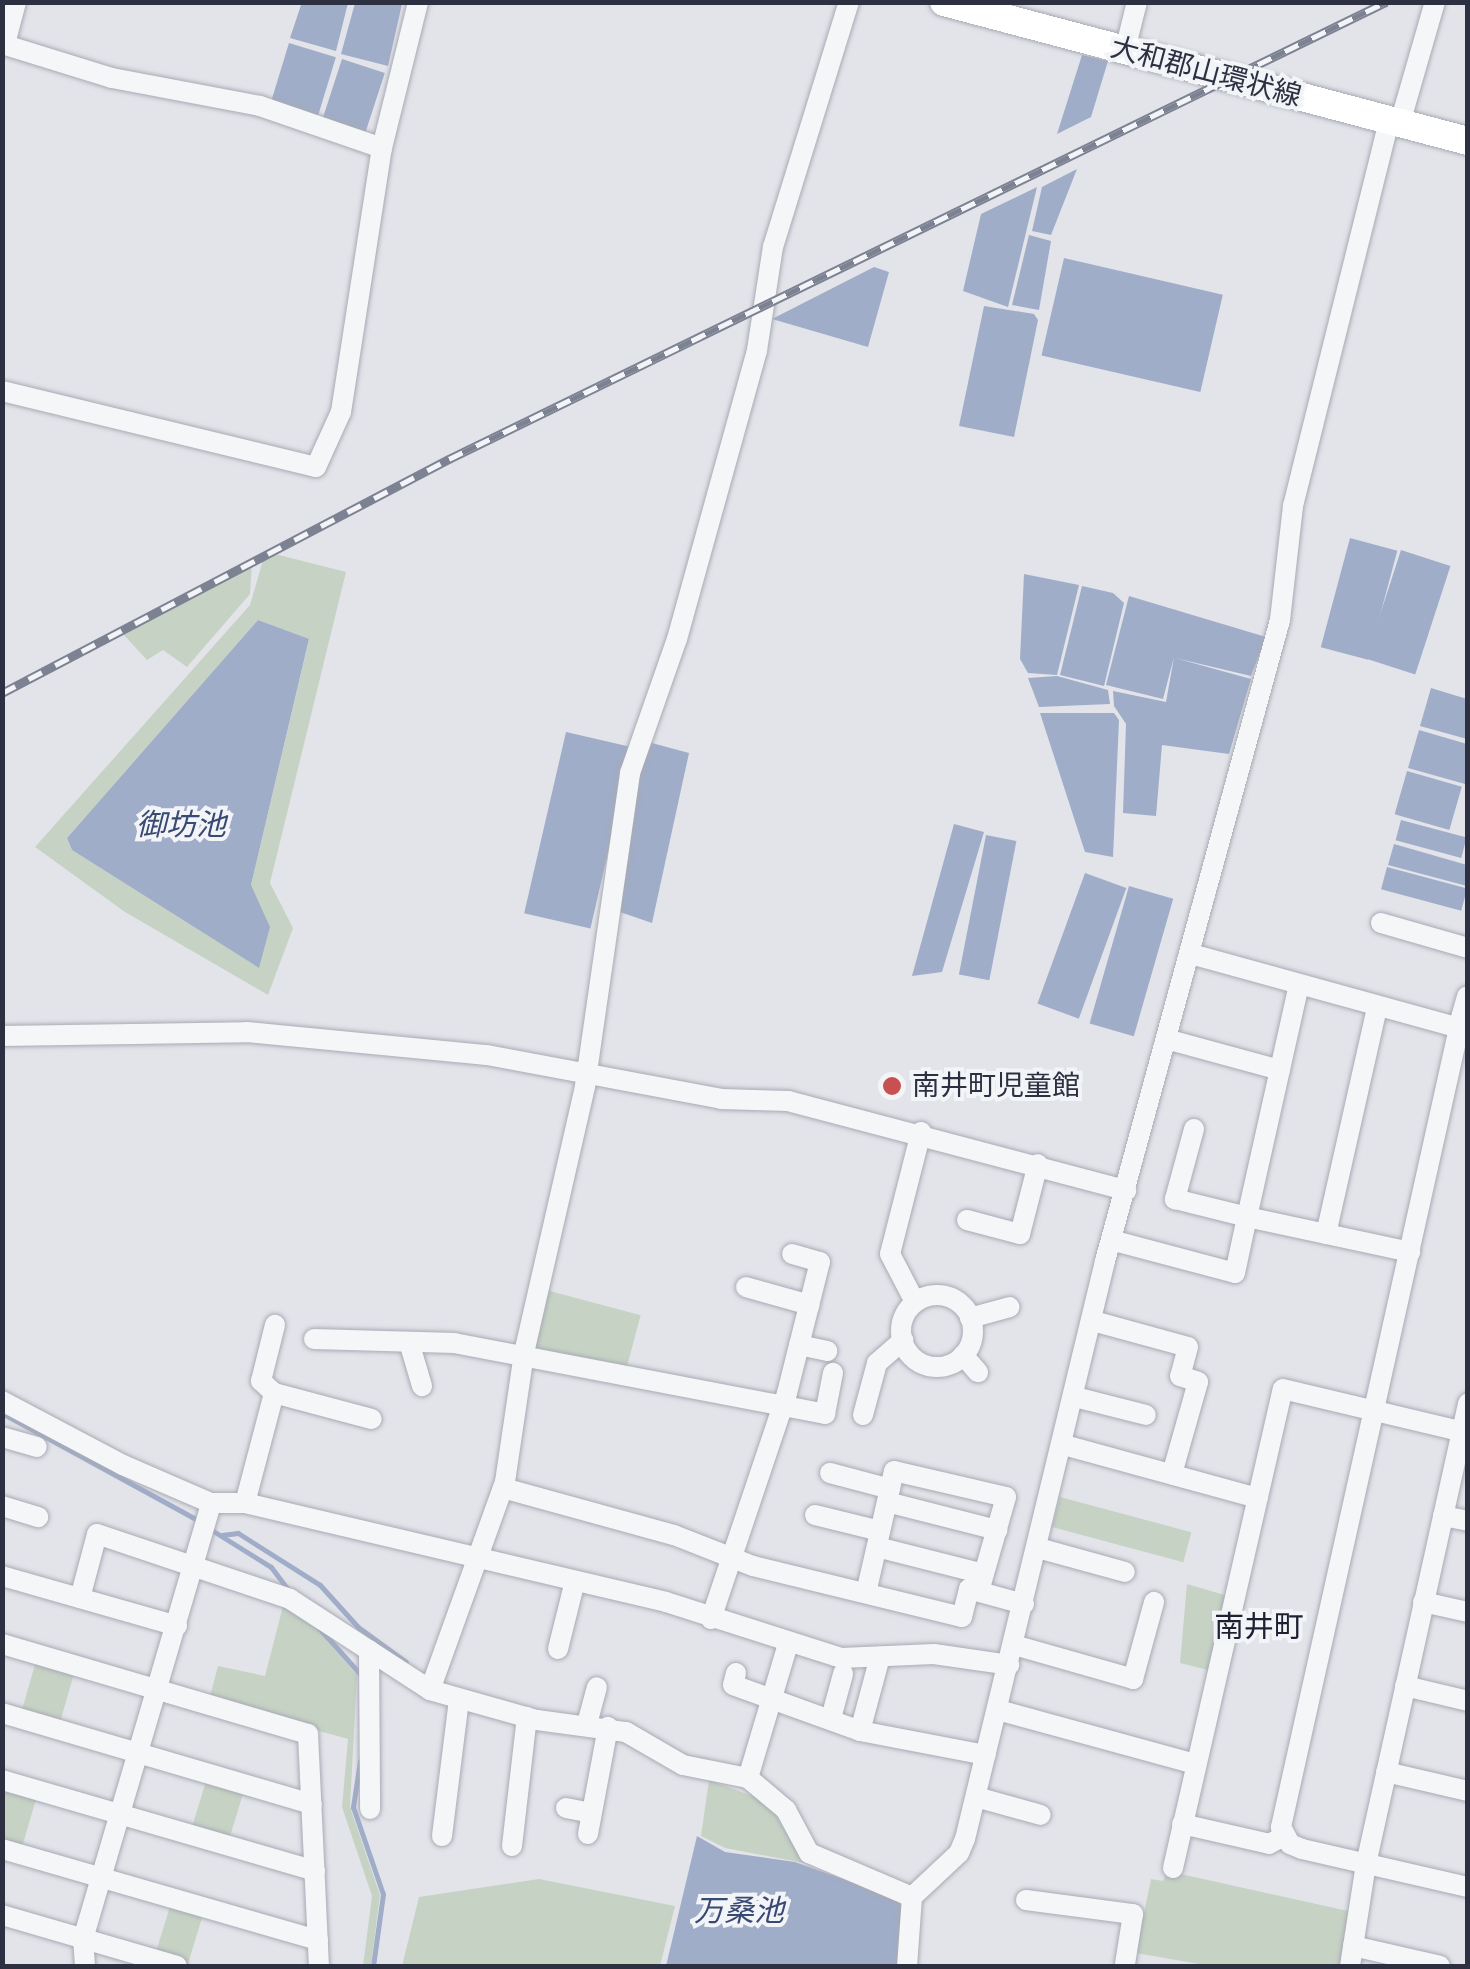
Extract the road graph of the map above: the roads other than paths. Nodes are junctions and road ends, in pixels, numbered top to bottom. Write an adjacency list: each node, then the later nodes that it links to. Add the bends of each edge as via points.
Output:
1 (16, 2): 7 (street)
2 (418, 2): 11 (street)
3 (849, 2): 24 (street, via 773,247 757,350 677,640 630,774)
4 (944, 2): 8 (main road, 大和郡山環状線)
5 (1137, 2): 8 (street)
6 (1435, 2): 9 (street)
7 (4, 44): 11 (street, via 112,78 260,106)
8 (1125, 50): 9 (main road, 大和郡山環状線)
9 (1395, 122): 10 (main road, 大和郡山環状線); 15 (street, via 1298,483 1282,610 1224,806)
10 (1468, 141)
11 (382, 148): 12 (street, via 341,412 316,467)
12 (2, 391)
13 (1381, 923): 14 (street)
14 (1468, 948)
15 (1191, 954): 16 (street); 21 (street)
16 (1299, 985): 18 (street); 23 (street)
17 (1468, 997): 19 (street)
18 (1377, 1007): 19 (street); 31 (street)
19 (1458, 1028): 22 (street)
20 (2, 1036): 24 (street, via 167,1029 311,1034)
21 (1166, 1039): 23 (street); 28 (street)
22 (1460, 1067): 33 (street)
23 (1280, 1070): 29 (street)
24 (587, 1071): 26 (street, via 721,1099 772,1098); 47 (street)
25 (1194, 1130): 29 (street, via 1176,1199)
26 (921, 1132): 27 (street); 36 (street, via 890,1254)
27 (1038, 1164): 28 (street); 30 (street, via 1020,1234)
28 (1126, 1190): 32 (street)
29 (1248, 1218): 31 (street); 32 (street, via 1234,1273)
30 (967, 1220)
31 (1326, 1234): 33 (street)
32 (1111, 1240): 40 (street)
33 (1410, 1252): 57 (street)
34 (792, 1254): 37 (street, via 820,1262)
35 (746, 1287): 37 (street)
36 (915, 1302): 39 (street, via 944,1296); 43 (street, via 903,1320)
37 (810, 1304): 45 (street)
38 (1010, 1307): 39 (street)
39 (970, 1318): 48 (street, via 973,1332)
40 (1093, 1321): 53 (street); 66 (street, via 1188,1347 1180,1376 1198,1382)
41 (275, 1325): 52 (street, via 262,1381)
42 (314, 1339): 44 (street)
43 (902, 1340): 48 (street, via 913,1357 931,1366); 59 (street, via 877,1363)
44 (409, 1342): 47 (street); 51 (street)
45 (799, 1345): 46 (street); 56 (street)
46 (827, 1350)
47 (524, 1353): 56 (street); 67 (street)
48 (963, 1355): 49 (street)
49 (978, 1372)
50 (834, 1373): 56 (street, via 826,1414)
51 (422, 1386)
52 (274, 1393): 60 (street); 70 (street)
53 (1076, 1397): 58 (street); 63 (street)
54 (2, 1401): 72 (street)
55 (1468, 1403): 61 (street)
56 (781, 1405): 80 (street)
57 (1374, 1410): 61 (street); 69 (street, via 1283,1389); 131 (street, via 1283,1814)
58 (1146, 1414)
59 (863, 1415)
60 (372, 1419)
61 (1464, 1432): 75 (street)
62 (2, 1438): 64 (street)
63 (1064, 1444): 66 (street); 79 (street)
64 (37, 1447)
65 (830, 1474): 68 (street)
66 (1172, 1474): 69 (street)
67 (503, 1488): 80 (street); 81 (street, via 487,1541)
68 (888, 1495): 77 (street); 77 (street, via 894,1471 1006,1498); 78 (street)
69 (1258, 1498): 118 (street)
70 (245, 1504): 72 (street); 81 (street)
71 (2, 1506): 74 (street)
72 (210, 1508): 82 (street)
73 (815, 1515): 78 (street)
74 (38, 1516)
75 (1443, 1516): 76 (street); 90 (street)
76 (1468, 1522)
77 (997, 1530): 86 (street)
78 (878, 1539): 86 (street); 87 (street)
79 (1038, 1548): 83 (street); 91 (street)
80 (730, 1553): 87 (street, via 753,1566); 93 (street)
81 (474, 1558): 85 (street); 106 (street)
82 (196, 1564): 88 (street, via 98,1534); 94 (street); 98 (street, via 311,1609)
83 (1125, 1572)
84 (2, 1576): 88 (street)
85 (576, 1581): 93 (street); 97 (street)
86 (982, 1582): 87 (street, via 969,1588 962,1617); 91 (street)
87 (866, 1593)
88 (80, 1598): 94 (street)
89 (1154, 1602): 99 (street, via 1134,1679)
90 (1424, 1602): 92 (street); 103 (street)
91 (1024, 1604): 99 (street)
92 (1468, 1612)
93 (711, 1618): 96 (street)
94 (176, 1626): 105 (street)
95 (2, 1644): 105 (street)
96 (788, 1644): 100 (street, via 842,1658); 107 (street)
97 (558, 1649)
98 (370, 1650): 106 (street); 126 (street)
99 (1011, 1655): 100 (street); 110 (street)
100 (880, 1657): 115 (street)
101 (736, 1673): 107 (street, via 733,1685)
102 (843, 1674): 113 (street)
103 (1405, 1686): 109 (street); 119 (street)
104 (597, 1687): 114 (street)
105 (154, 1689): 116 (street); 124 (street, via 308,1734)
106 (430, 1690): 108 (street)
107 (772, 1698): 113 (street); 120 (street)
108 (459, 1699): 112 (street); 130 (street)
109 (1468, 1701)
110 (998, 1710): 117 (street); 118 (street)
111 (2, 1713): 116 (street)
112 (527, 1717): 114 (street); 132 (street)
113 (831, 1718): 115 (street)
114 (598, 1725): 120 (street, via 644,1739 683,1765); 125 (street, via 590,1824)
115 (860, 1731): 117 (street)
116 (136, 1752): 124 (street); 127 (street)
117 (986, 1755): 123 (street)
118 (1196, 1764): 129 (street)
119 (1386, 1772): 122 (street); 134 (street)
120 (748, 1778): 139 (street, via 786,1810 809,1853)
121 (2, 1780): 127 (street)
122 (1468, 1792)
123 (976, 1797): 128 (street); 139 (street, via 959,1853)
124 (312, 1804): 136 (street)
125 (566, 1808)
126 (370, 1809)
127 (119, 1814): 136 (street); 137 (street)
128 (1041, 1815)
129 (1182, 1824): 131 (street, via 1269,1844); 135 (street)
130 (442, 1836)
131 (1284, 1836): 134 (street, via 1302,1849)
132 (512, 1846)
133 (2, 1848): 137 (street)
134 (1366, 1864): 138 (street); 144 (street)
135 (1173, 1868)
136 (315, 1871): 143 (street)
137 (101, 1877): 142 (street); 143 (street)
138 (1468, 1887)
139 (912, 1897): 148 (street)
140 (1026, 1900): 149 (street, via 1133,1914)
141 (2, 1915): 142 (street)
142 (83, 1939): 145 (street); 146 (street)
143 (318, 1940): 147 (street)
144 (1352, 1956): 150 (street)
145 (85, 1966)
146 (177, 1966)
147 (319, 1966)
148 (907, 1966)
149 (1123, 1966)
150 (1440, 1966)

